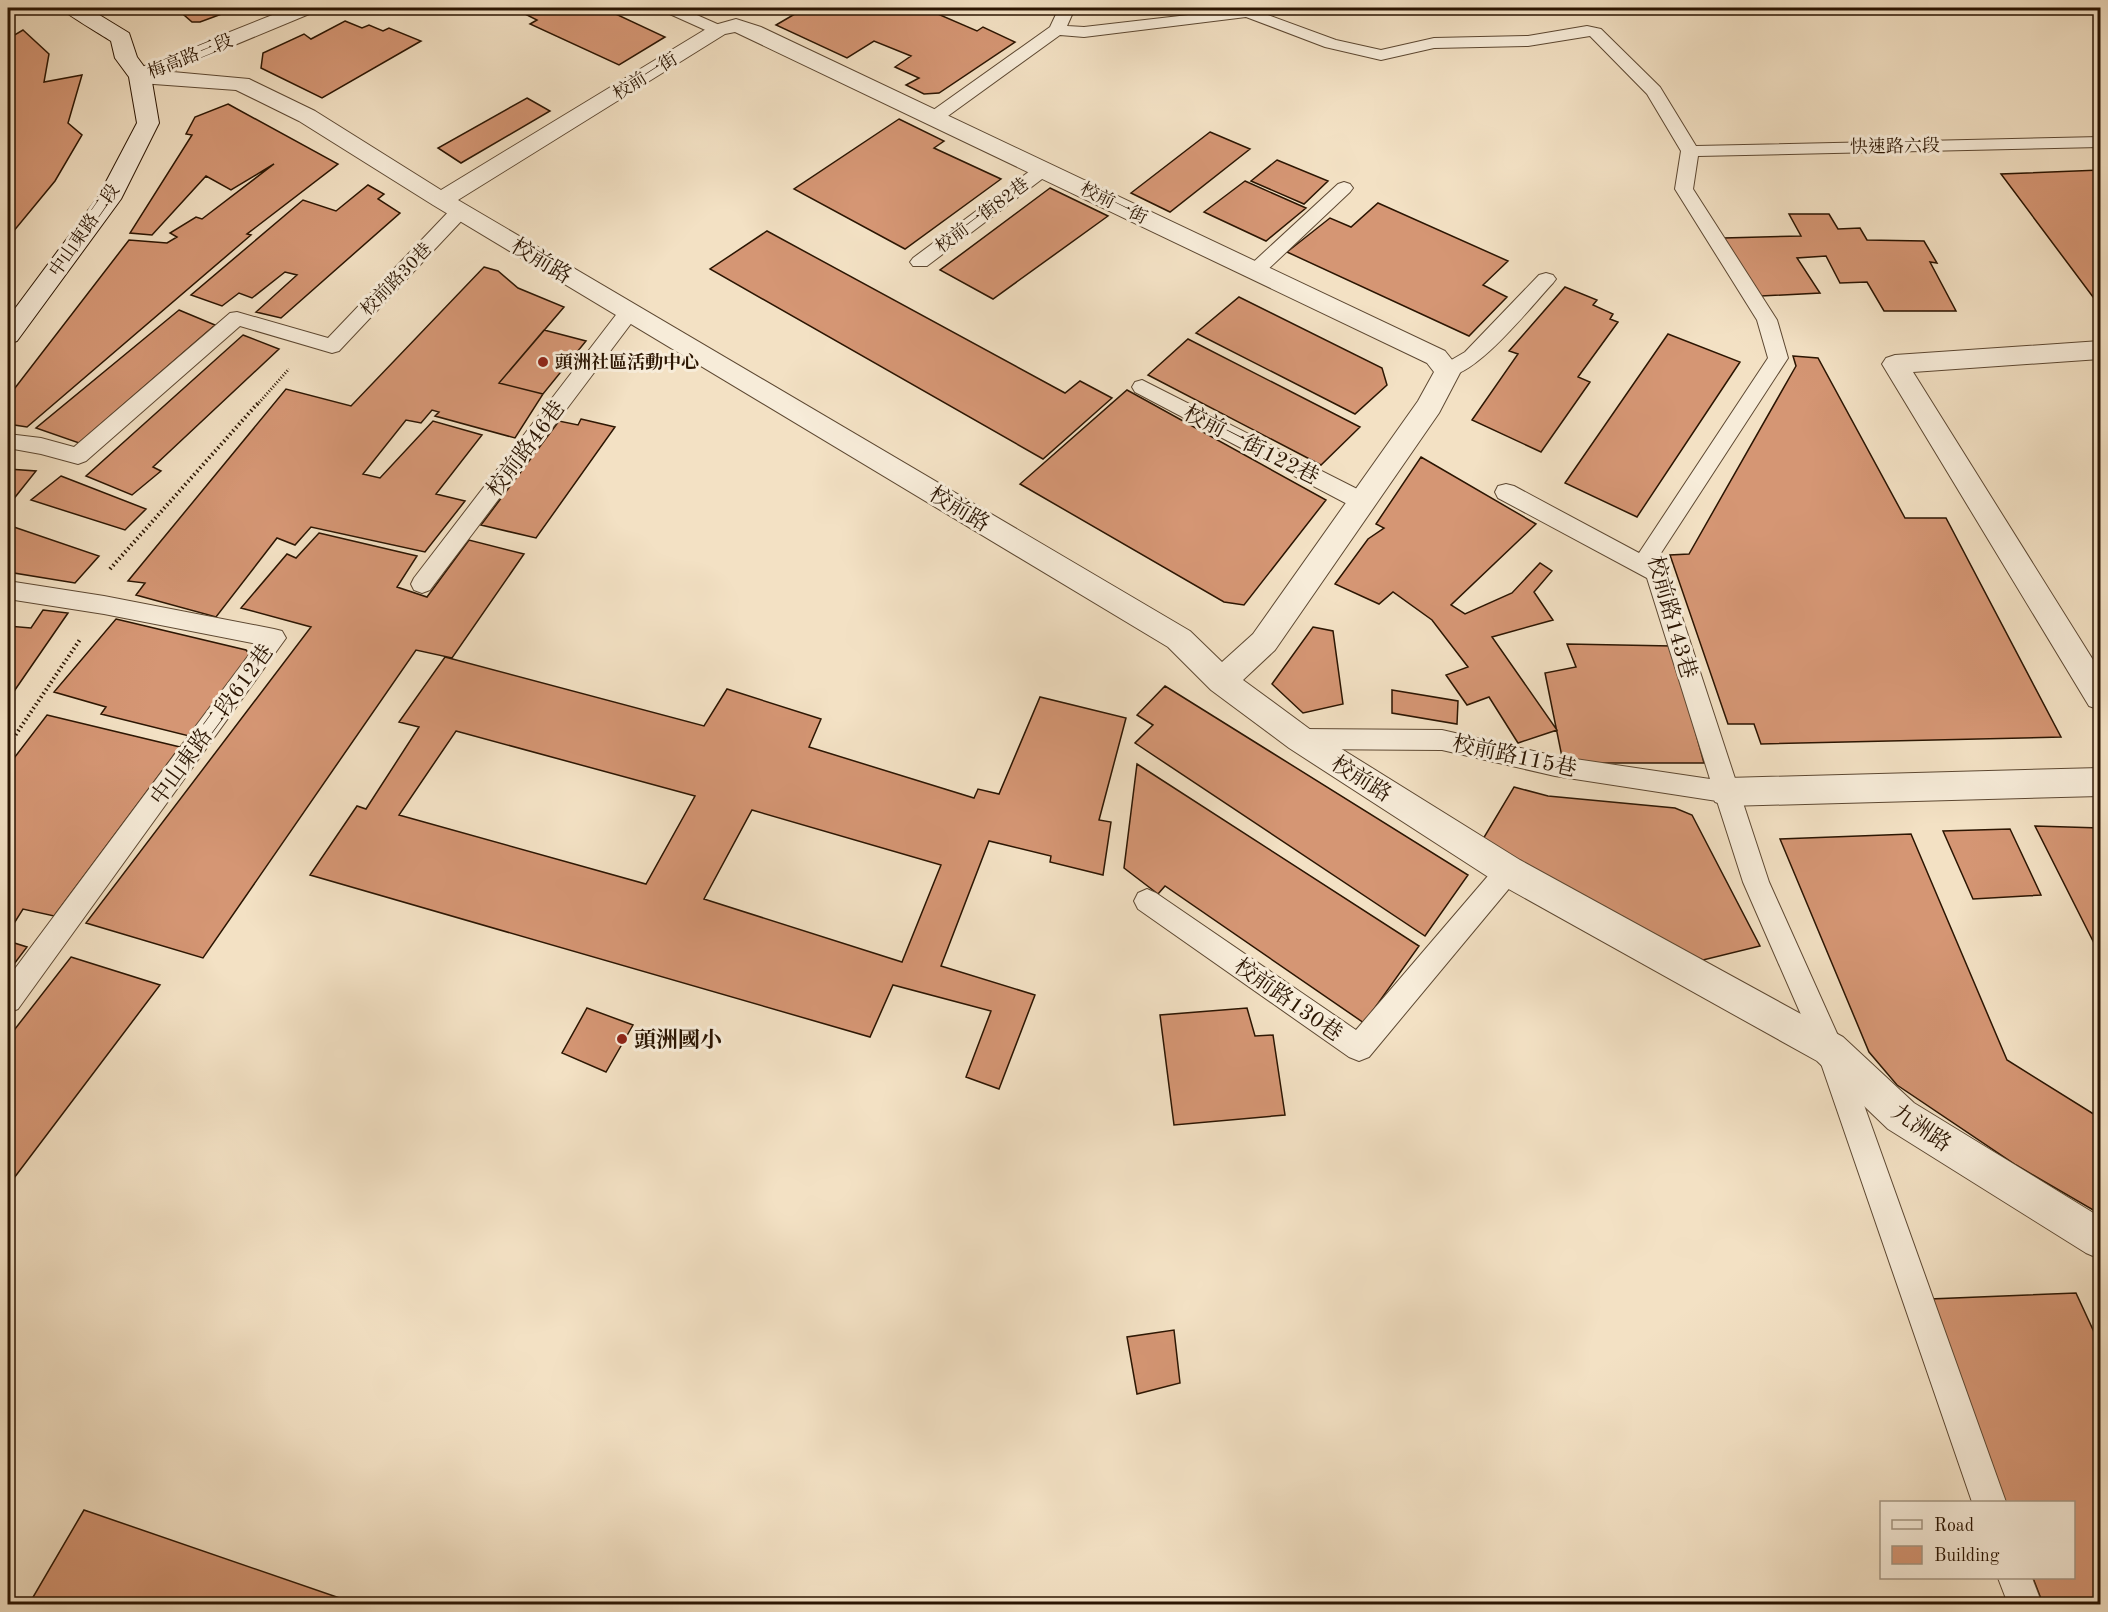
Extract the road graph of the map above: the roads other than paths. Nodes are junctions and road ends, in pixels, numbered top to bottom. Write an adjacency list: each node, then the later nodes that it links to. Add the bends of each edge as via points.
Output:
1 (70, 8): 7 (street, 中山東路二段, via 121,38 126,58)
2 (307, 8): 7 (street, 梅高路三段)
3 (669, 8): 5 (lane)
4 (1067, 8): 6 (lane)
5 (718, 30): 8 (street, 校前一街, via 736,25 754,32); 13 (street, 校前一街)
6 (1057, 30): 8 (lane); 10 (lane, via 1084,32 1248,12 1331,44 1381,55 1434,43 1528,41 1595,32 1654,91)
7 (140, 76): 13 (street, 校前路, via 241,84 307,116); 18 (street, 中山東路二段, via 148,123 136,148 109,200)
8 (935, 117): 11 (street, 校前一街)
9 (2100, 142): 10 (lane, 快速路六段)
10 (1690, 151): 25 (lane, 校前路143巷, via 1684,189 1767,320 1778,358 1650,552)
11 (1044, 169): 14 (lane, 校前一街82巷); 15 (street, 校前一街)
12 (1344, 188): 15 (lane)
13 (451, 206): 17 (street, 校前路); 22 (lane, 校前路30巷, via 322,344 237,318 78,456)
14 (920, 261)
15 (1255, 271): 20 (street, 校前一街, via 1436,357)
16 (1546, 279): 20 (lane, via 1472,357)
17 (629, 312): 26 (lane, 校前路46巷); 28 (street, 校前路, via 1179,639)
18 (8, 335)
19 (2100, 350): 29 (street, via 1895,364)
20 (1448, 371): 24 (street, via 1429,406)
21 (1142, 387): 24 (lane, 校前一街122巷)
22 (8, 441)
23 (1506, 492): 25 (lane)
24 (1362, 501): 28 (street, via 1264,642)
25 (1657, 573): 32 (lane, 校前路143巷)
26 (422, 584)
27 (8, 590): 35 (lane, 中山東路二段612巷, via 274,638)
28 (1222, 681): 30 (street, 校前路)
29 (2100, 697)
30 (1300, 739): 32 (lane, 校前路115巷, via 1442,740 1555,766); 33 (street, 校前路)
31 (2100, 782): 32 (street)
32 (1727, 792): 37 (lane, 校前路143巷, via 1756,882)
33 (1508, 871): 34 (lane, 校前路130巷, via 1359,1048); 36 (street, 校前路)
34 (1147, 901)
35 (8, 1000)
36 (1751, 1005): 37 (street, 九洲路)
37 (1830, 1049): 38 (street, 九洲路, via 1901,1116); 39 (lane, 校前路143巷)
38 (2100, 1239)
39 (1988, 1501)
40 (2015, 1579): 41 (lane)
41 (2025, 1605)

